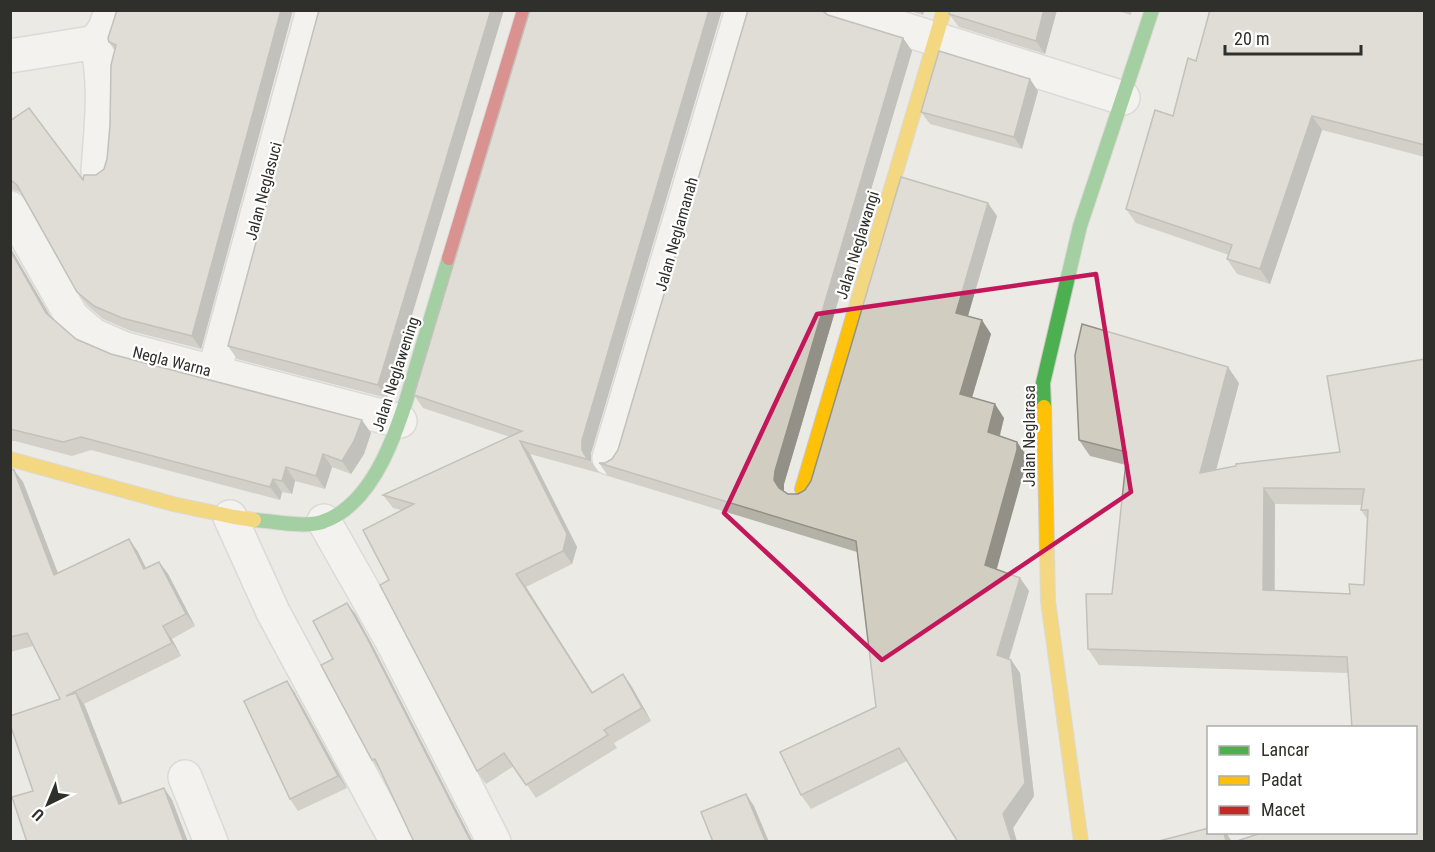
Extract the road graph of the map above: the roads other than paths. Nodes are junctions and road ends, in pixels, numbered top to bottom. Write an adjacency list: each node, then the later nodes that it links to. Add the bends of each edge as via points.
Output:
1 (111, 10): 8 (street, via 107,27)
2 (313, 10): 13 (street, Jalan Neglasuci)
3 (524, 10): 14 (street, Jalan Neglawening)
4 (742, 10): 15 (street, Jalan Neglamanah)
5 (843, 10): 7 (street)
6 (1152, 10): 10 (street, Jalan Neglarasa)
7 (940, 26): 10 (street); 17 (street, Jalan Neglawangi)
8 (96, 40): 9 (street); 11 (street, via 103,66)
9 (10, 56)
10 (1123, 98): 21 (street, Jalan Neglarasa, via 1080,226 1043,383 1048,601)
11 (98, 171)
12 (10, 208): 13 (street, Negla Warna, via 72,317 93,335 125,349)
13 (214, 372): 14 (street, Negla Warna)
14 (400, 421): 19 (street, Jalan Neglawening, via 376,472 357,495)
15 (609, 458)
16 (10, 459): 18 (street)
17 (802, 489)
18 (230, 517): 19 (street, via 294,523); 23 (street, via 273,612)
19 (324, 521): 24 (street, via 392,641)
20 (185, 777): 22 (street)
21 (1076, 841)
22 (212, 842)
23 (397, 842)
24 (494, 842)

